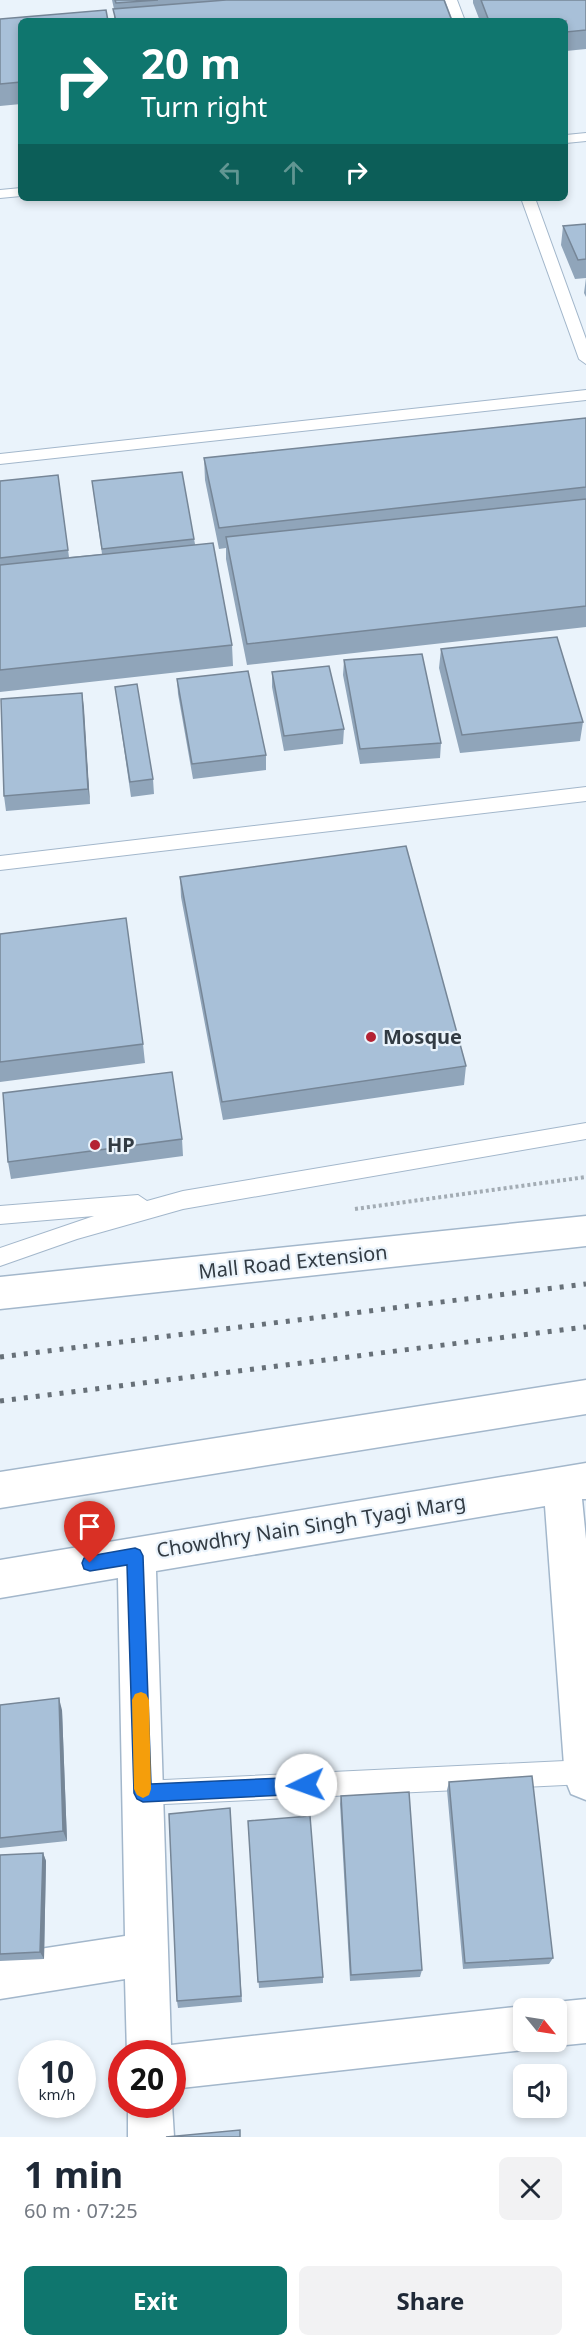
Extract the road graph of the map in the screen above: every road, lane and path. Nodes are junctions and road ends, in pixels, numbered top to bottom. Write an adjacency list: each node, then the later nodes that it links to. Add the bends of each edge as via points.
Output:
1 (451, 0): 2 (lane)
2 (458, 18)
3 (586, 137): 4 (lane)
4 (568, 139)
5 (18, 192): 6 (lane)
6 (0, 194)
7 (529, 201): 8 (lane)
8 (586, 359)
9 (586, 395): 10 (lane)
10 (0, 459)
11 (586, 794): 12 (lane)
12 (0, 863)
13 (586, 1131): 14 (lane)
14 (183, 1200): 15 (lane); 17 (lane)
15 (0, 1215)
16 (586, 1231): 18 (street, Mall Road Extension)
17 (0, 1257)
18 (0, 1293)
19 (586, 1397): 21 (street)
20 (573, 1483): 22 (street, Chowdhry Nain Singh Tyagi Marg); 24 (street, via 564,1504)
21 (0, 1490)
22 (135, 1556): 23 (street, Chowdhry Nain Singh Tyagi Marg); 26 (street)
23 (0, 1579)
24 (585, 1772): 25 (street); 26 (lane)
25 (586, 1779)
26 (143, 1793): 27 (street)
27 (146, 1954): 28 (street); 32 (street)
28 (0, 1977)
29 (586, 2021): 30 (street)
30 (567, 2023)
31 (513, 2029): 33 (street)
32 (149, 2040)
33 (186, 2065)
34 (150, 2118): 35 (street)
35 (151, 2137)

